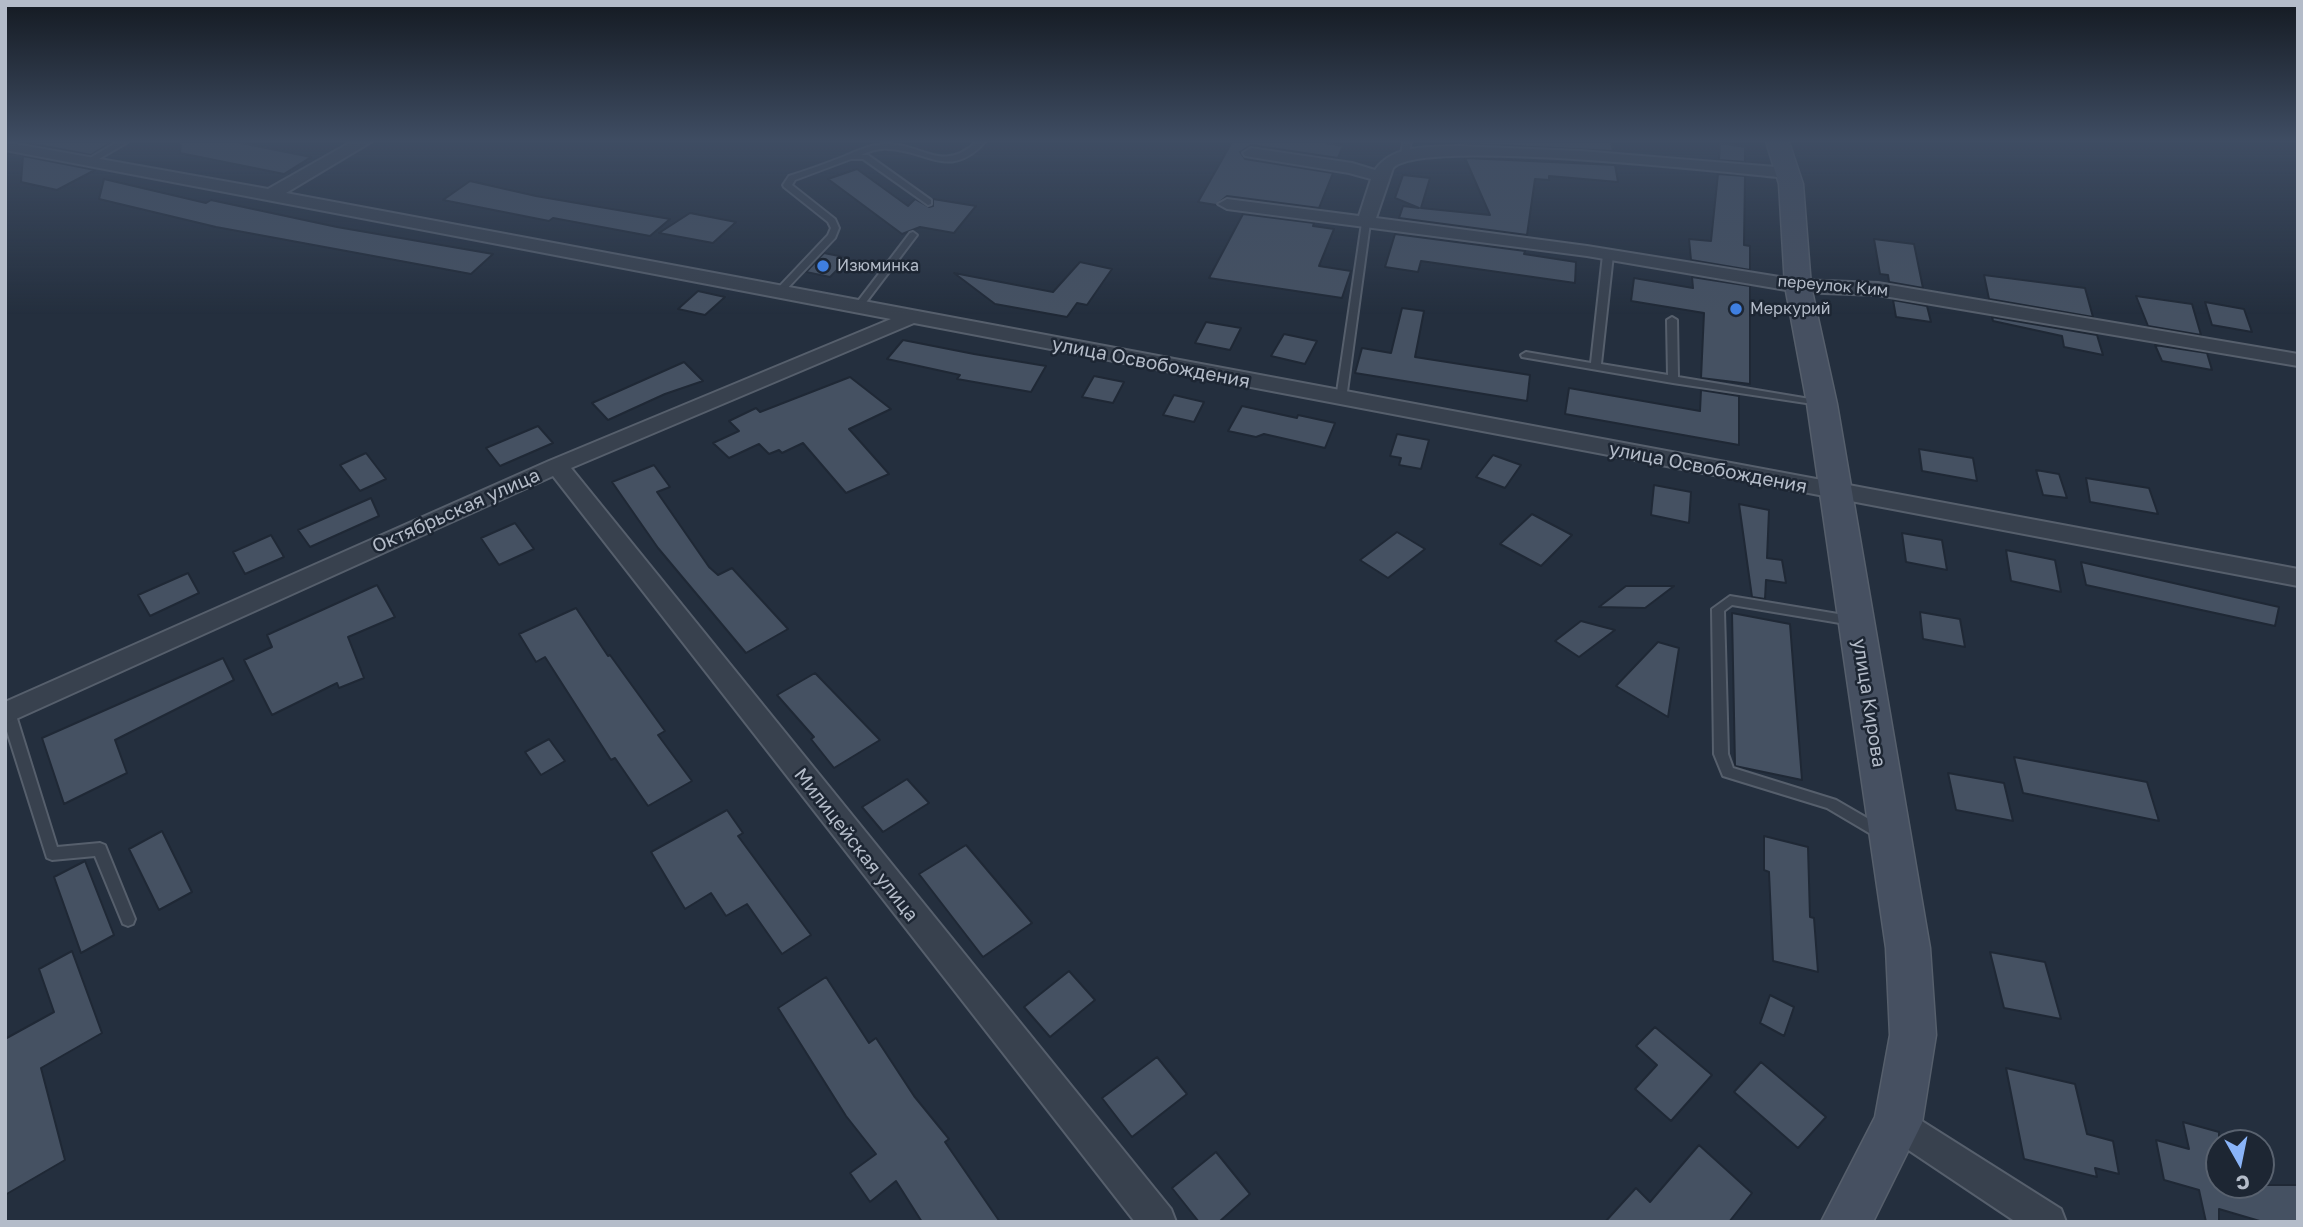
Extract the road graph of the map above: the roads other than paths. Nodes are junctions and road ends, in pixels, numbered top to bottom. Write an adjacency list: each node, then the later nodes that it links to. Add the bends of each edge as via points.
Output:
1 (292, 199): 12 (street, улица Освобождения)
2 (805, 199): 12 (lane, via 835,228)
3 (924, 199): 6 (lane)
4 (1373, 199): 8 (street)
5 (1792, 199): 11 (main road, улица Кирова)
6 (928, 202)
7 (1227, 204): 8 (street, переулок Ким)
8 (1366, 223): 10 (street, переулок Ким); 20 (lane)
9 (913, 235): 13 (lane)
10 (1608, 255): 11 (street, переулок Ким); 18 (lane)
11 (1798, 286): 17 (street, переулок Ким, via 1891,291); 21 (main road, улица Кирова)
12 (779, 292): 13 (street, улица Освобождения)
13 (858, 307): 14 (street, улица Освобождения)
14 (911, 317): 20 (street, улица Освобождения); 22 (street, Октябрьская улица)
15 (1672, 320): 19 (lane)
16 (1526, 355): 18 (lane)
17 (2298, 360)
18 (1596, 367): 19 (lane)
19 (1673, 380): 21 (lane)
20 (1341, 399): 23 (street, улица Освобождения)
21 (1822, 404): 23 (main road, улица Кирова)
22 (557, 466): 26 (street, Октябрьская улица); 30 (street, Милицейская улица)
23 (1835, 492): 24 (street, улица Освобождения); 25 (main road, улица Кирова)
24 (2298, 578)
25 (1856, 621): 27 (main road, улица Кирова); 27 (lane, via 1730,600 1718,610 1721,754 1728,772 1831,804)
26 (7, 713): 28 (lane, via 52,854 100,849)
27 (1891, 839): 29 (main road, улица Кирова, via 1908,948 1913,1035)
28 (128, 919)
29 (1898, 1123): 31 (main road, улица Кирова); 32 (street)
30 (1158, 1222)
31 (1846, 1222)
32 (2048, 1222)

